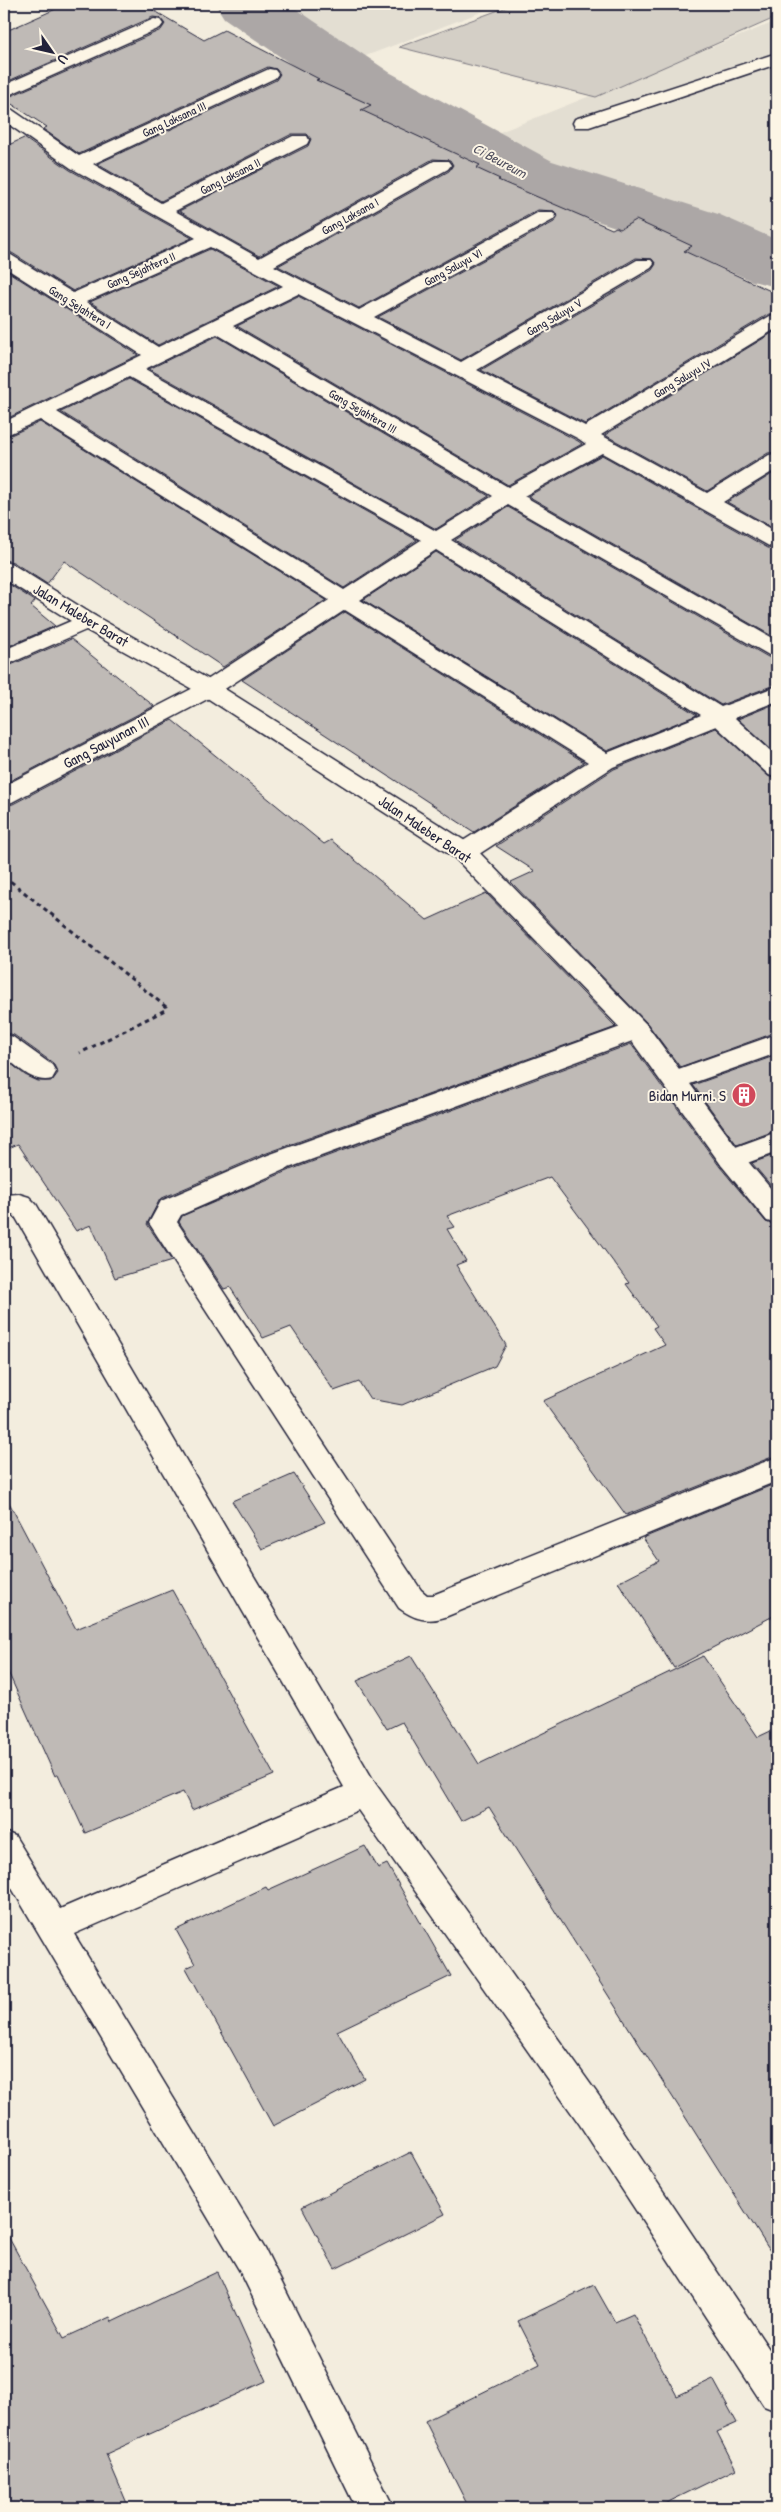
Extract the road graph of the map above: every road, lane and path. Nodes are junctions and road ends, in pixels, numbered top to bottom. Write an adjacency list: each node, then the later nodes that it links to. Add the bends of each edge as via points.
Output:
1 (154, 24): 4 (street)
2 (777, 58): 6 (street)
3 (270, 74): 8 (street, Gang Laksana III)
4 (4, 92)
5 (4, 114): 8 (street)
6 (582, 123)
7 (300, 140): 10 (street, Gang Laksana II)
8 (78, 164): 10 (street)
9 (441, 165): 15 (street, Gang Laksana I)
10 (159, 211): 12 (street)
11 (546, 216): 18 (street, Gang Saluyu VI)
12 (211, 239): 15 (street); 17 (street, Gang Sejahtera II)
13 (4, 259): 17 (street, Gang Sejahtera I)
14 (644, 264): 23 (street, Gang Saluyu V)
15 (258, 266): 16 (street)
16 (299, 286): 18 (street); 20 (street)
17 (72, 301): 21 (street, Gang Sejahtera I)
18 (360, 317): 23 (street)
19 (777, 320): 26 (street, Gang Saluyu IV)
20 (218, 326): 21 (street); 28 (street, Gang Sejahtera III)
21 (156, 355): 22 (street)
22 (128, 368): 24 (street); 30 (street)
23 (463, 370): 26 (street)
24 (40, 412): 25 (street); 33 (street)
25 (4, 430)
26 (594, 440): 28 (street, Gang Saluyu IV); 29 (street)
27 (777, 460): 29 (street)
28 (508, 496): 30 (street, Gang Saluyu IV); 35 (street, Gang Sejahtera III)
29 (708, 502): 31 (street)
30 (436, 540): 33 (street, Gang Sauyunan III); 39 (street)
31 (777, 541)
32 (4, 569): 34 (street, Jalan Maleber Barat)
33 (343, 600): 37 (street, Gang Sauyunan III); 40 (street)
34 (87, 621): 36 (street); 37 (street, Jalan Maleber Barat)
35 (777, 650)
36 (4, 659)
37 (209, 689): 42 (street, Gang Sauyunan III); 43 (street, Jalan Maleber Barat)
38 (777, 693): 39 (street)
39 (719, 716): 40 (street); 41 (street)
40 (605, 762): 43 (street)
41 (777, 770)
42 (4, 796)
43 (464, 852): 45 (street, Jalan Maleber Barat)
44 (4, 876): 48 (path, via 166,1007)
45 (637, 1030): 49 (street, Jalan Maleber Barat); 54 (street, via 277,1162 171,1208 163,1223 410,1599 421,1607 434,1608)
46 (4, 1043): 48 (street)
47 (777, 1043): 49 (street)
48 (43, 1072)
49 (676, 1080): 51 (street, Jalan Maleber Barat)
50 (777, 1142): 51 (street)
51 (731, 1159): 53 (street, Jalan Maleber Barat)
52 (4, 1205): 55 (street, via 19,1204 26,1211)
53 (777, 1214)
54 (777, 1469)
55 (364, 1793): 57 (street); 58 (street, via 592,2114)
56 (4, 1846): 57 (street)
57 (54, 1927): 59 (street, via 253,2261)
58 (777, 2393)
59 (375, 2508)

